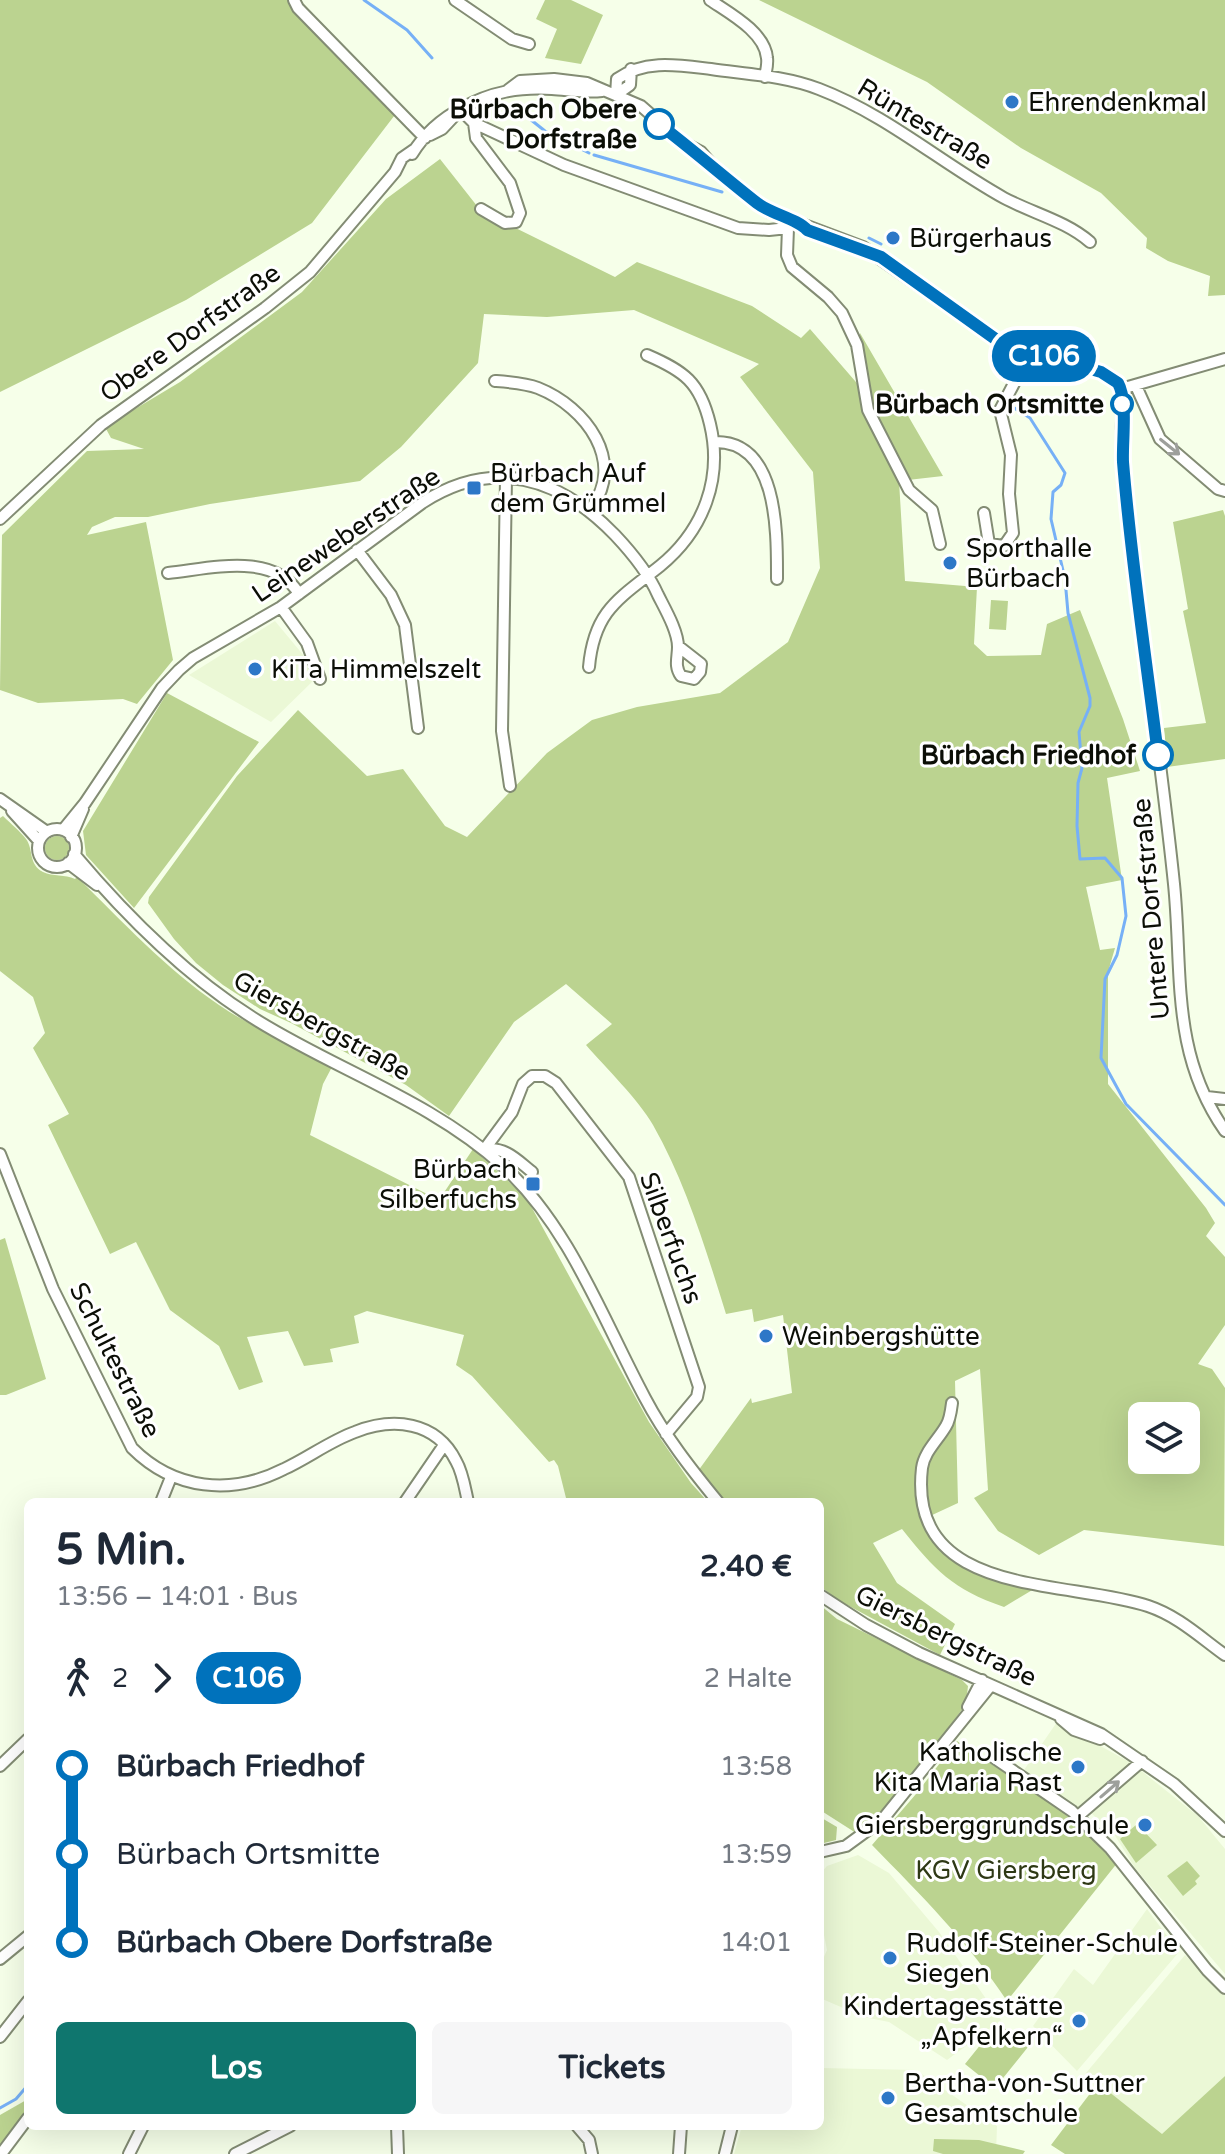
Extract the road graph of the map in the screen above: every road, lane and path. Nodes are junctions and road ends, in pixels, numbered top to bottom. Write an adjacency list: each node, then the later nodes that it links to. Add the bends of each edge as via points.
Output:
1 (294, 0): 9 (street)
2 (455, 0): 4 (street, via 512,39)
3 (710, 0): 5 (street, via 759,40 767,58)
4 (529, 44)
5 (765, 77): 6 (street, Rüntestraße, via 669,63 631,69 617,79); 12 (street, Rüntestraße, via 816,88 866,110 1003,197 1072,228)
6 (621, 98): 7 (street, Obere Dorfstraße, via 587,83 520,81); 11 (street, Obere Dorfstraße, via 641,106)
7 (460, 109): 8 (street, Obere Dorfstraße); 9 (street, Obere Dorfstraße)
8 (474, 123): 10 (street, via 476,138 510,183 520,213 516,222 505,223); 11 (street, Obere Dorfstraße, via 564,165 738,228 769,230)
9 (425, 138): 24 (street, Obere Dorfstraße, via 310,272 101,425)
10 (481, 209)
11 (787, 222): 13 (street, Obere Dorfstraße, via 881,257 1001,343); 25 (street, via 792,267 842,313 857,345 868,410 909,490 932,510)
12 (1090, 242)
13 (1030, 353): 18 (street, Obere Dorfstraße, via 1101,372); 23 (street, via 1000,410 1011,455 1013,533 1004,546 989,544)
14 (647, 355): 19 (street, via 685,375 707,413)
15 (1225, 359): 17 (street)
16 (495, 381): 22 (street, via 536,387 588,424 606,473)
17 (1136, 386): 18 (street); 21 (street, one-way to 21, via 1160,439)
18 (1121, 389): 41 (street, Untere Dorfstraße, via 1124,475 1175,887 1178,985 1191,1059)
19 (714, 442): 28 (street, via 711,490 700,518 678,549); 29 (street, via 728,441 746,450 767,483 774,505)
20 (506, 478): 22 (street, Leineweberstraße, via 541,483); 26 (street, Leineweberstraße, via 479,479 442,491); 36 (street, via 502,731)
21 (1225, 491)
22 (590, 510): 28 (street, Leineweberstraße)
23 (984, 513)
24 (0, 519)
25 (940, 544)
26 (357, 550): 30 (street, Leineweberstraße); 35 (street, via 391,595 405,625)
27 (168, 573): 30 (street, via 266,569 292,583)
28 (648, 575): 32 (street, Leineweberstraße); 33 (street, via 609,609 592,646)
29 (777, 579)
30 (299, 594): 31 (street, Leineweberstraße)
31 (281, 607): 34 (street, via 307,643); 38 (street, Leineweberstraße, via 193,658 162,688)
32 (678, 646)
33 (589, 667)
34 (320, 679)
35 (418, 728)
36 (510, 786)
37 (3, 801): 39 (street)
38 (67, 834): 39 (street); 40 (street, via 75,848)
39 (43, 836): 40 (street, via 39,853 45,863 56,867)
40 (71, 859): 44 (street, Giersbergstraße, via 225,999 295,1042 420,1106)
41 (1207, 1097): 42 (street); 43 (street, Untere Dorfstraße)
42 (1225, 1099)
43 (1225, 1131)
44 (484, 1150): 46 (street, Giersbergstraße, via 505,1151); 48 (street, Giersbergstraße, via 547,1217); 48 (street, Silberfuchs, via 512,1112 523,1084 532,1076 545,1076 629,1177 699,1387 697,1397)
45 (0, 1154): 50 (street, Schultestraße, via 53,1289 132,1448)
46 (532, 1172)
47 (952, 1403): 56 (street, via 948,1422 922,1471 928,1522 948,1551 998,1577 1160,1610)
48 (666, 1434): 54 (street, Giersbergstraße)
49 (444, 1445): 50 (street, Schultestraße, via 422,1427 384,1425 353,1432 261,1478 206,1485); 52 (street); 53 (street, via 457,1462)
50 (171, 1477): 51 (street)
51 (163, 1498)
52 (408, 1498)
53 (467, 1498)
54 (715, 1498)
55 (824, 1597): 57 (street, Giersbergstraße, via 889,1637)
56 (1225, 1655)
57 (986, 1682): 60 (street, Giersbergstraße); 64 (street, via 953,1733 883,1819 846,1846)
58 (24, 1743): 61 (street)
59 (993, 1757): 62 (street)
60 (1142, 1761): 62 (street, one-way to 60); 63 (street, Giersbergstraße)
61 (0, 1766)
62 (1077, 1817): 67 (street, via 1110,1848)
63 (1225, 1831)
64 (824, 1851)
65 (24, 1939): 66 (street)
66 (0, 1959)
67 (1225, 1988)
68 (24, 2006): 69 (street)
69 (0, 2037)
70 (24, 2123): 77 (street)
71 (141, 2130): 78 (street)
72 (282, 2130): 79 (street)
73 (397, 2130): 80 (street)
74 (580, 2130): 81 (street)
75 (681, 2130): 82 (street)
76 (731, 2130): 83 (street)
77 (1, 2154)
78 (129, 2154)
79 (235, 2154)
80 (398, 2154)
81 (592, 2154)
82 (679, 2154)
83 (725, 2154)

